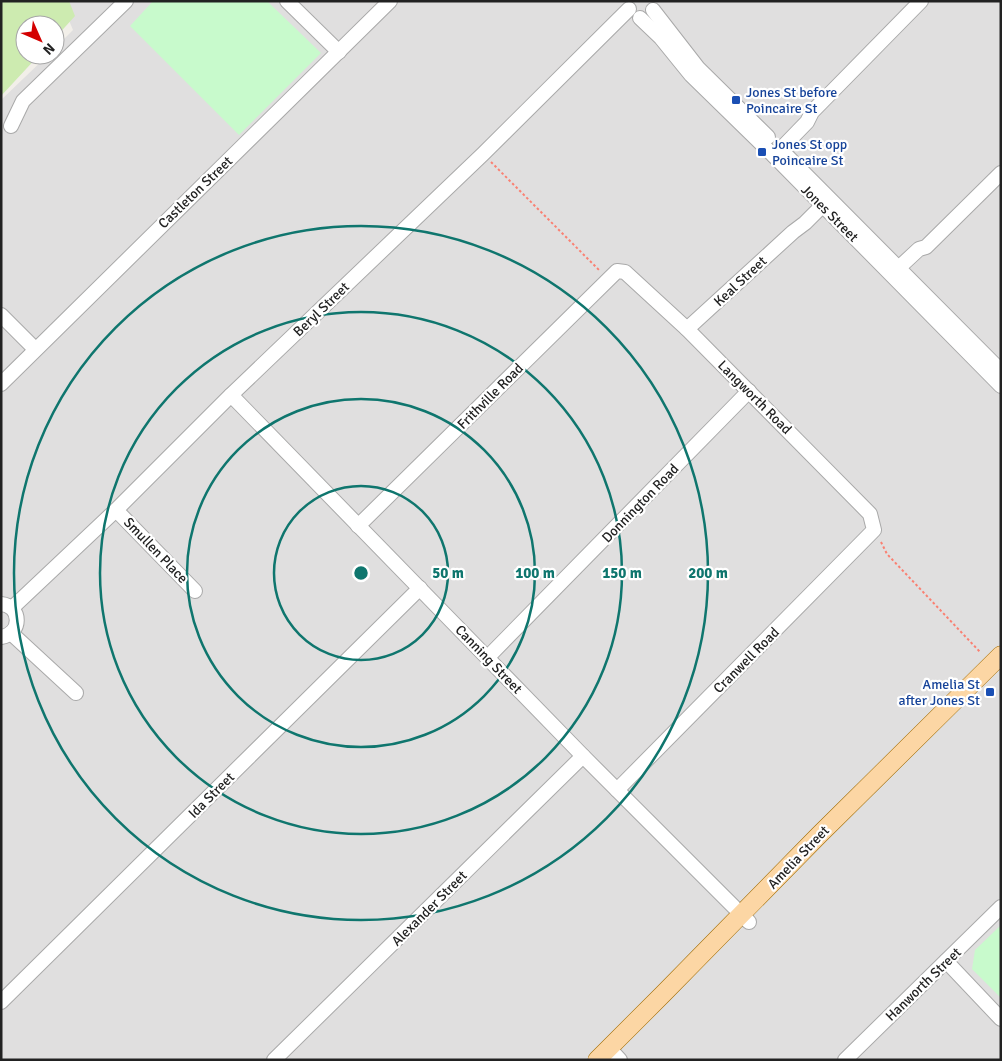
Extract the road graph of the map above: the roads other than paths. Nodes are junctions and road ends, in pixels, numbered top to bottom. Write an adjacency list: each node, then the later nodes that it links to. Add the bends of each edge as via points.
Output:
1 (126, 1): 8 (street, via 23,101)
2 (287, 1): 7 (street)
3 (390, 1): 7 (street, Castleton Street)
4 (921, 1): 9 (street, via 812,112 801,118)
5 (653, 6): 6 (street, Jones Street, via 648,16); 9 (street, Jones Street, via 698,68)
6 (633, 9): 9 (street, Jones Street, via 691,75); 21 (street, Beryl Street)
7 (339, 52): 16 (street, Castleton Street)
8 (11, 126)
9 (774, 150): 11 (street, Jones Street)
10 (1001, 172): 13 (street, via 926,247 919,249)
11 (823, 198): 13 (street, Jones Street); 15 (street, Keal Street, via 800,219 793,232)
12 (625, 272): 15 (street, Langworth Road); 23 (street, Frithville Road, via 617,271 608,279)
13 (898, 274): 17 (street, Jones Street); 19 (street, Jones Street)
14 (1, 315): 16 (street)
15 (688, 329): 20 (street, Langworth Road)
16 (35, 349): 18 (street, Castleton Street)
17 (1001, 371)
18 (1, 384)
19 (1001, 386)
20 (749, 391): 24 (street, Langworth Road, via 870,514); 30 (street, Donnington Road)
21 (231, 395): 22 (street, Beryl Street); 23 (street, Canning Street)
22 (116, 510): 26 (street, Smullen Place); 27 (street, Beryl Street)
23 (358, 526): 25 (street, Canning Street)
24 (874, 530): 34 (street, Cranwell Road)
25 (420, 588): 30 (street, Canning Street); 38 (street, Ida Street)
26 (195, 591)
27 (6, 606): 28 (street, Beryl Street, via 16,613 18,621)
28 (6, 635): 32 (street)
29 (993, 656): 36 (main road, Amelia Street)
30 (488, 658): 33 (street, Canning Street)
31 (1001, 671): 36 (main road, Amelia Street)
32 (76, 693)
33 (583, 756): 34 (street, Canning Street); 41 (street, Alexander Street)
34 (617, 790): 36 (street, Canning Street)
35 (1001, 907): 37 (street, Hanworth Street)
36 (745, 918): 40 (main road, Amelia Street)
37 (946, 961): 39 (street); 42 (street, Hanworth Street)
38 (1, 1002)
39 (1001, 1019)
40 (610, 1056)
41 (274, 1060)
42 (845, 1060)

